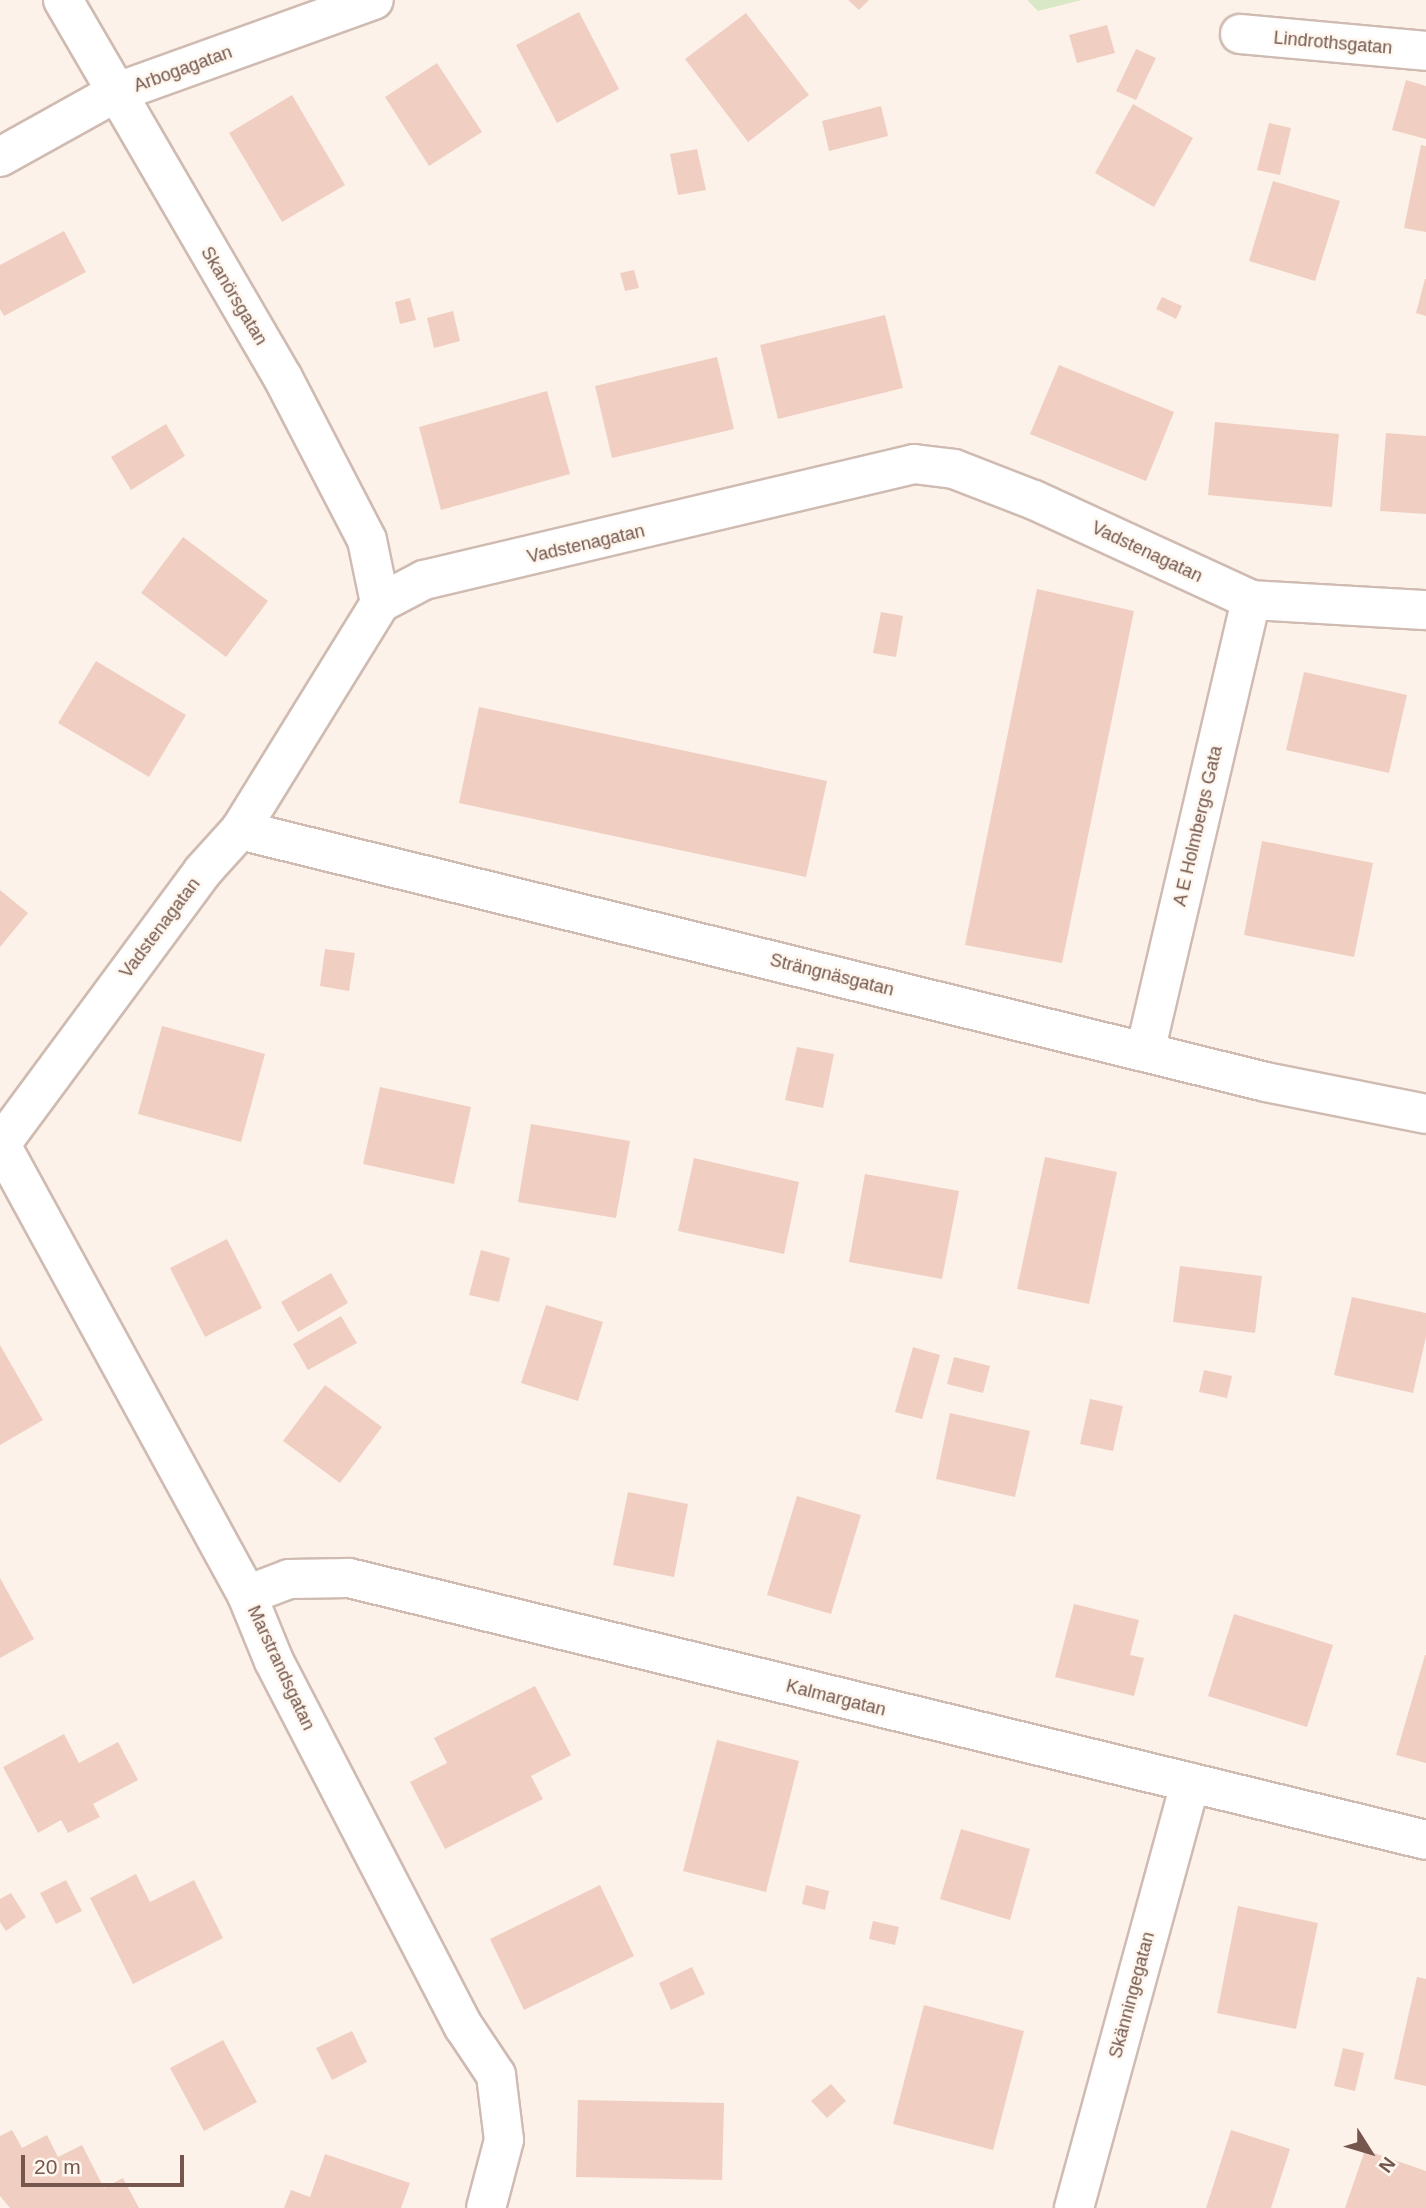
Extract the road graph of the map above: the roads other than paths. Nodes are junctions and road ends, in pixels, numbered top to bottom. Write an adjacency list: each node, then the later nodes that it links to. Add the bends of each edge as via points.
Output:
1 (62, 0): 5 (street, Skanörsgatan)
2 (374, 0): 5 (street, Arbogagatan)
3 (1240, 34): 4 (street, Lindrothsgatan)
4 (1426, 51)
5 (115, 93): 6 (street, Arbogagatan); 8 (street, Skanörsgatan, via 289,389 367,540)
6 (0, 157)
7 (1251, 600): 8 (street, Vadstenagatan, via 1034,500 954,469 914,464 424,580); 9 (street, Vadstenagatan); 11 (street, A E Holmbergs Gata)
8 (380, 603): 10 (street, Vadstenagatan)
9 (1426, 610)
10 (240, 830): 11 (street, Strängnäsgatan); 13 (street, Vadstenagatan, via 202,872)
11 (1145, 1052): 12 (street, Strängnäsgatan)
12 (1426, 1114)
13 (0, 1143): 14 (street, Marstrandsgatan)
14 (247, 1595): 15 (street, Kalmargatan, via 289,1579 349,1578); 17 (street, Marstrandsgatan, via 274,1661 464,2026 496,2075 504,2140)
15 (1189, 1783): 16 (street, Kalmargatan); 18 (street, Skänningegatan)
16 (1426, 1840)
17 (486, 2208)
18 (1074, 2208)

